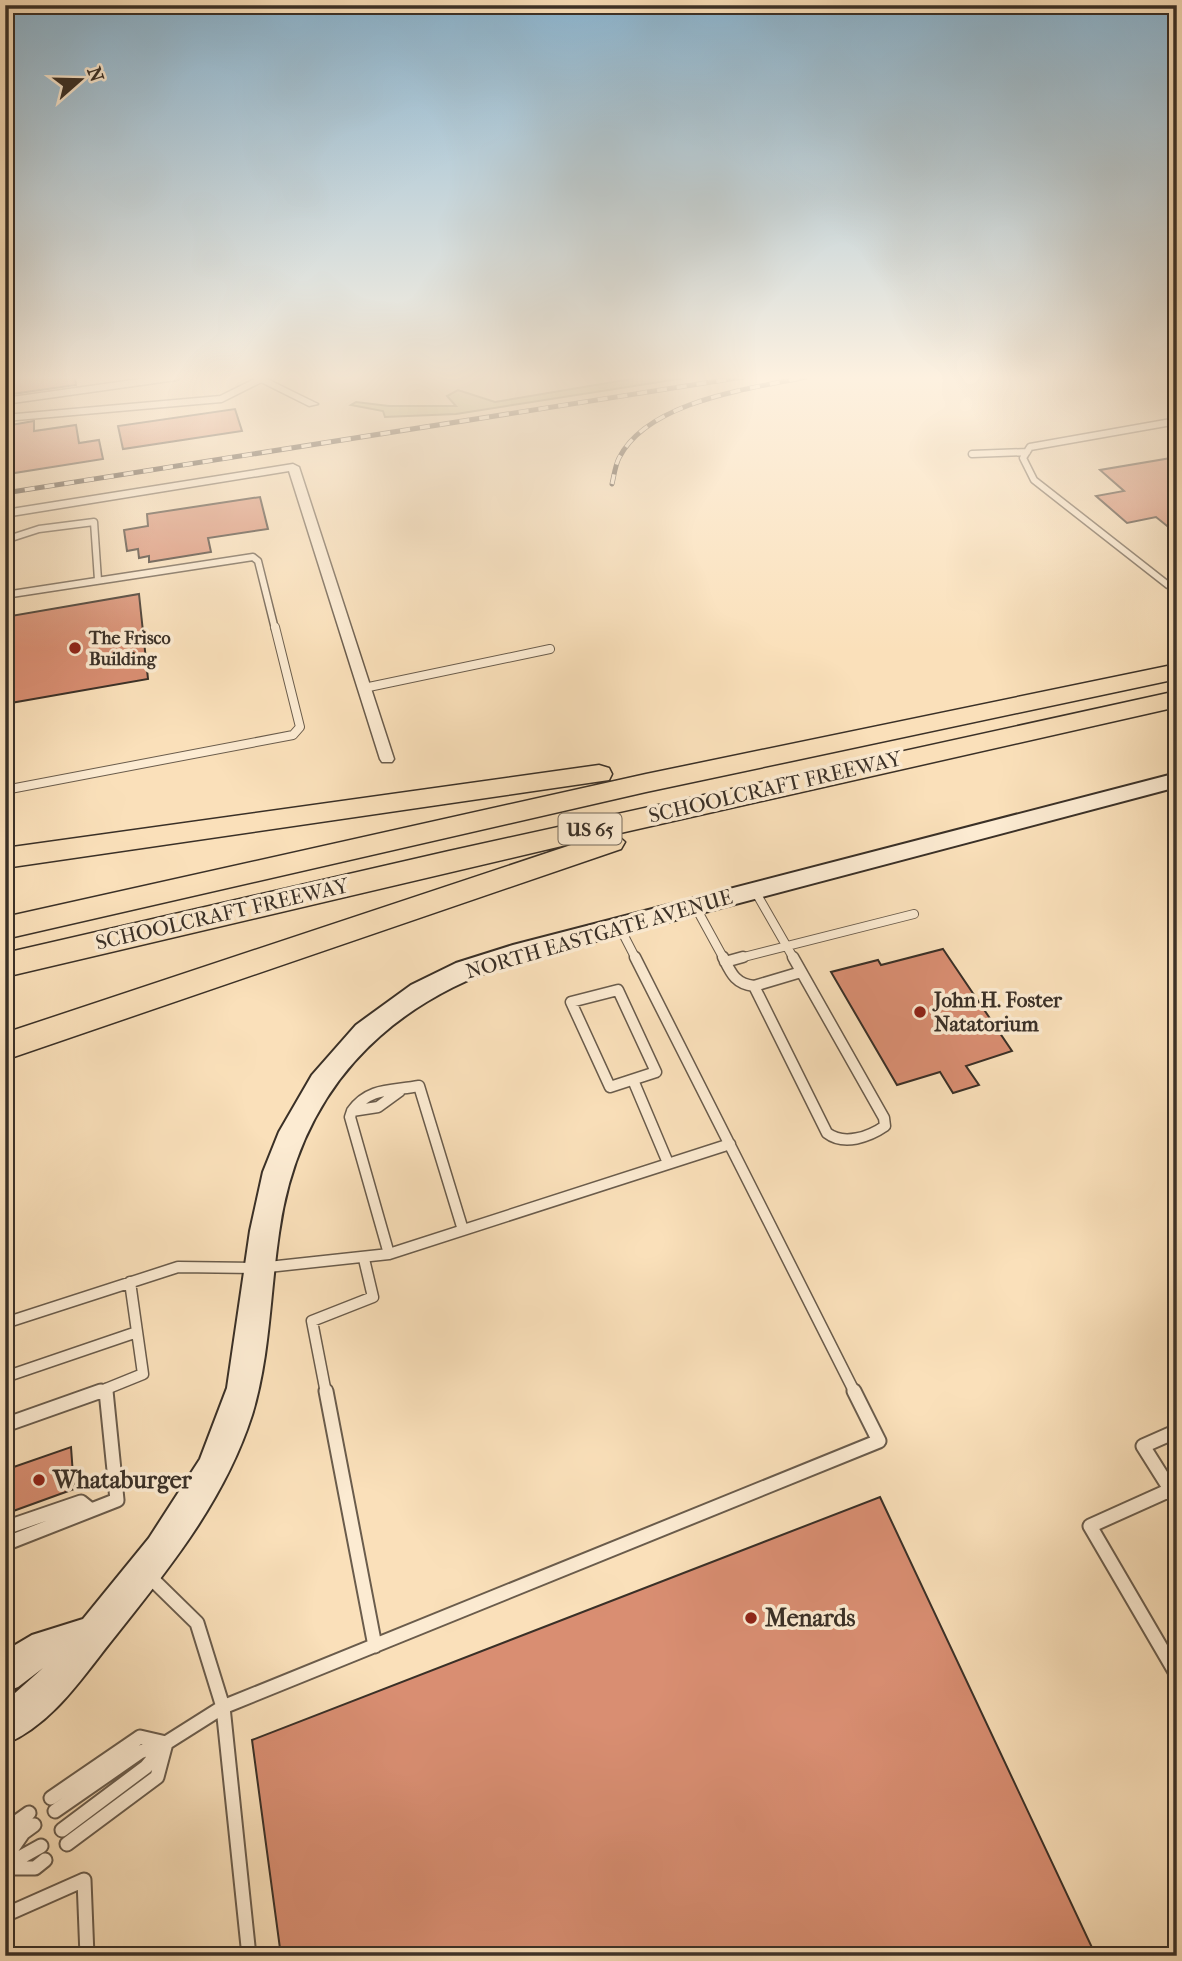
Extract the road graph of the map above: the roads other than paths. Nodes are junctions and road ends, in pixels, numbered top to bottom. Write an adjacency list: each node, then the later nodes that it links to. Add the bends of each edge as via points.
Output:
1 (284, 469): 4 (street)
2 (293, 469): 11 (street)
3 (1028, 469): 7 (lane, via 1034,480)
4 (5, 514)
5 (5, 540): 6 (lane, via 39,529 94,522)
6 (98, 580): 8 (lane); 17 (lane, via 253,557 258,561 300,727 293,735)
7 (1177, 588)
8 (5, 595)
9 (550, 649): 11 (lane)
10 (1177, 671): 13 (highway, SCHOOLCRAFT FREEWAY / US 65)
11 (364, 688): 15 (street)
12 (1177, 699): 14 (highway, SCHOOLCRAFT FREEWAY / US 65)
13 (925, 723): 18 (highway, via 873,724 609,772); 23 (highway, SCHOOLCRAFT FREEWAY / US 65)
14 (962, 745): 26 (highway, SCHOOLCRAFT FREEWAY / US 65); 29 (highway, via 635,835)
15 (387, 759)
16 (1177, 780): 19 (street, NORTH EASTGATE AVENUE)
17 (5, 790)
18 (5, 858)
19 (755, 891): 20 (street, NORTH EASTGATE AVENUE); 24 (lane)
20 (695, 906): 22 (street, NORTH EASTGATE AVENUE); 25 (lane)
21 (914, 914): 24 (lane)
22 (619, 926): 33 (lane); 38 (street, NORTH EASTGATE AVENUE, via 466,970 421,991 341,1054 310,1099 283,1151 269,1204)
23 (5, 928)
24 (786, 946): 25 (lane); 27 (lane)
25 (725, 962): 28 (lane, via 735,980)
26 (5, 965)
27 (801, 972): 28 (lane); 28 (lane, via 884,1118 885,1126 879,1131 832,1140)
28 (754, 986)
29 (5, 1047)
30 (632, 1080): 30 (lane, via 656,1072 618,990 571,1002 610,1087); 34 (lane)
31 (400, 1091): 32 (lane, via 387,1104); 32 (lane, via 382,1088 369,1093 359,1098); 35 (lane, via 419,1086)
32 (352, 1111): 36 (lane, via 350,1122)
33 (730, 1144): 34 (lane); 52 (lane, via 879,1441)
34 (668, 1163): 35 (lane)
35 (463, 1230): 36 (lane)
36 (389, 1254): 37 (lane)
37 (364, 1259): 38 (lane); 52 (lane, via 373,1297 312,1321)
38 (260, 1268): 39 (lane, via 178,1267); 50 (street, NORTH EASTGATE AVENUE, via 253,1341 235,1415 199,1497)
39 (130, 1282): 40 (lane); 41 (lane)
40 (5, 1323)
41 (137, 1332): 42 (lane); 43 (lane, via 143,1374)
42 (5, 1377)
43 (106, 1389): 44 (lane); 47 (lane, via 117,1500)
44 (5, 1425)
45 (1177, 1431): 46 (lane, via 1143,1446)
46 (1173, 1495): 54 (lane, via 1090,1526)
47 (91, 1510): 48 (lane, via 81,1502); 49 (lane)
48 (5, 1528)
49 (5, 1544)
50 (145, 1572): 51 (street, NORTH EASTGATE AVENUE); 55 (lane, via 197,1623)
51 (94, 1634): 53 (street); 56 (street, NORTH EASTGATE AVENUE, via 61,1679)
52 (375, 1646): 55 (lane)
53 (14, 1664)
54 (1177, 1675)
55 (223, 1707): 57 (lane); 66 (lane)
56 (5, 1725)
57 (166, 1743): 58 (lane, via 140,1752); 59 (lane, via 157,1777)
58 (53, 1804)
59 (65, 1837)
60 (5, 1850): 62 (lane, via 15,1823 31,1819)
61 (43, 1853): 63 (lane, via 35,1868)
62 (5, 1859)
63 (5, 1867)
64 (5, 1915): 65 (lane, via 84,1880)
65 (87, 1956)
66 (249, 1956)

